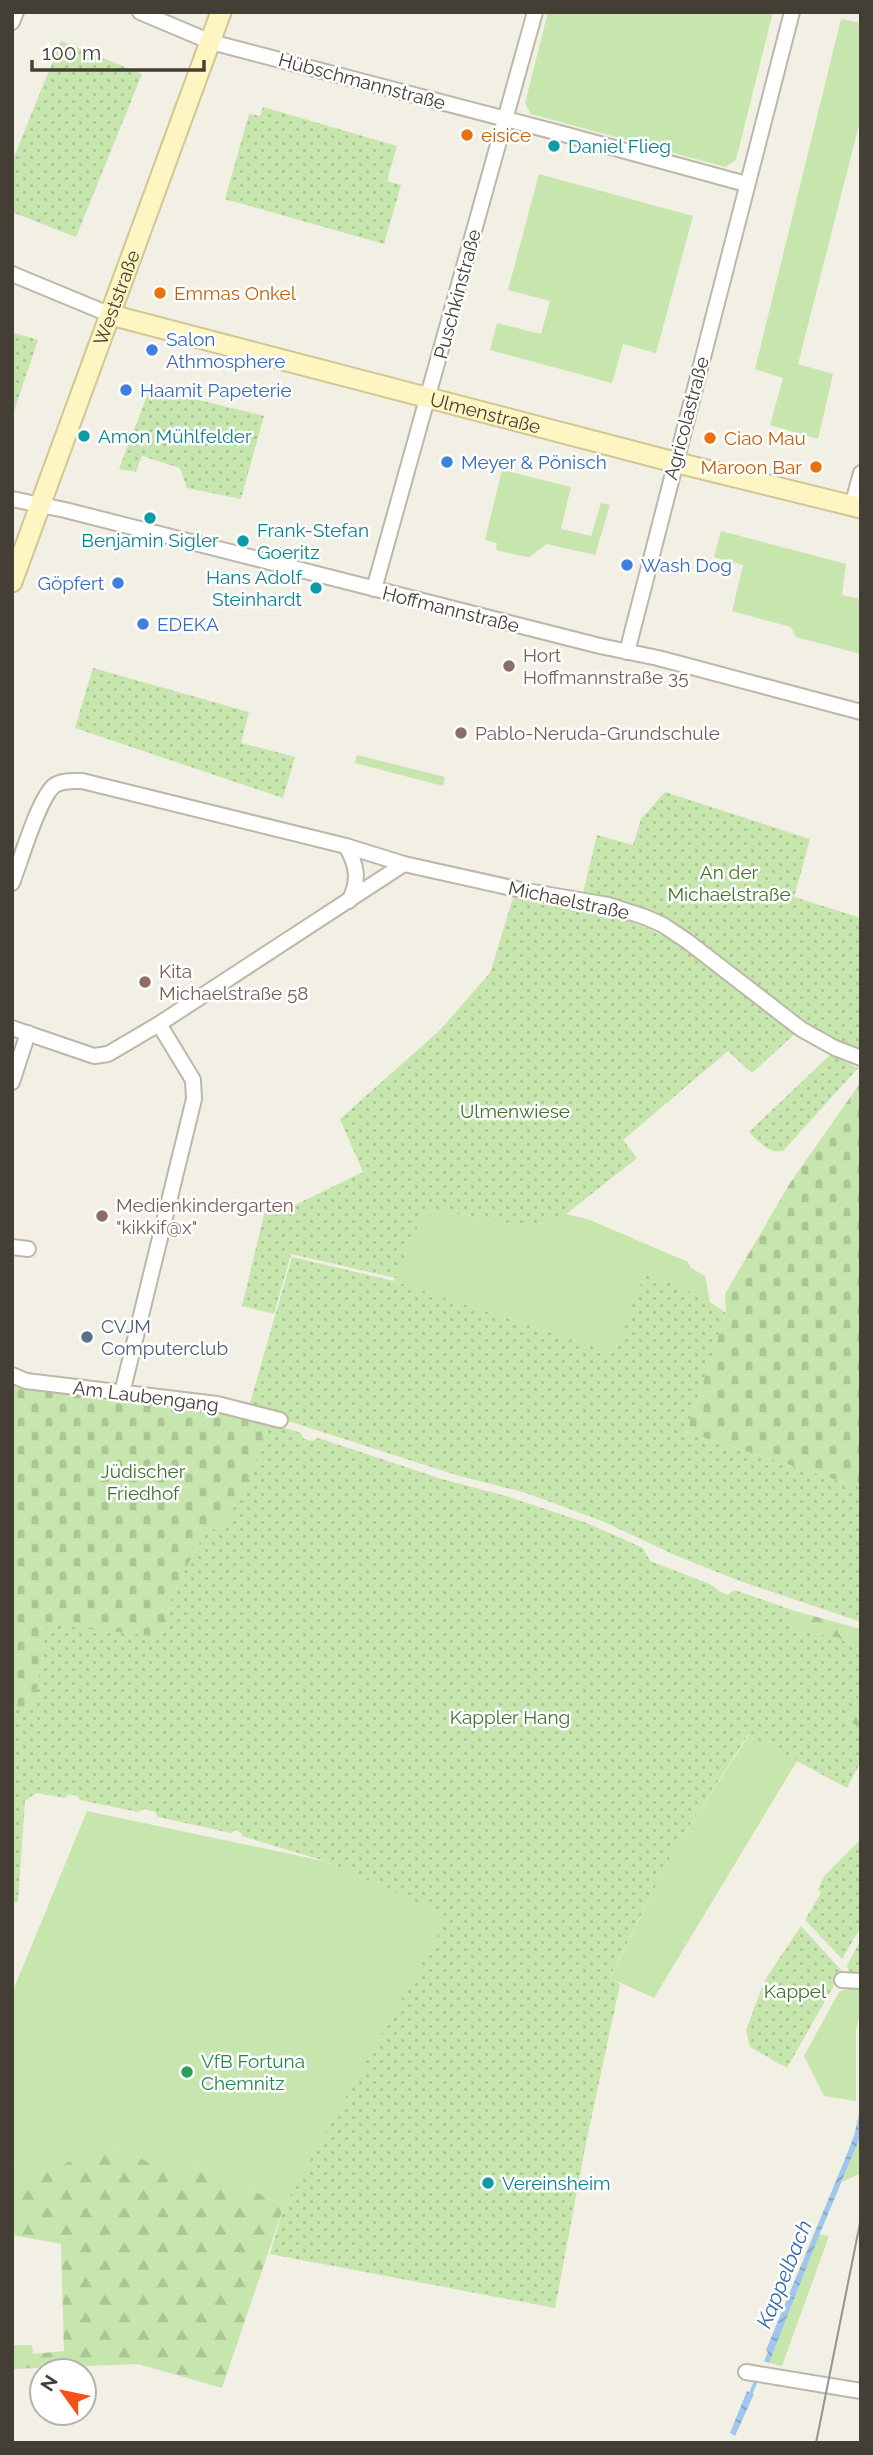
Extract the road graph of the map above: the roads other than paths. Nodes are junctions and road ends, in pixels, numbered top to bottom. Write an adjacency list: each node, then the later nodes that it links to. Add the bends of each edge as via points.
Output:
1 (16, 12): 6 (street)
2 (140, 12): 7 (street, Hübschmannstraße)
3 (221, 12): 7 (street, Weststraße)
4 (535, 12): 8 (street, Puschkinstraße)
5 (792, 12): 9 (street, Agricolastraße)
6 (12, 22)
7 (211, 42): 8 (street, Hübschmannstraße); 11 (street, Weststraße)
8 (506, 119): 9 (street, Hübschmannstraße); 12 (street, Puschkinstraße)
9 (746, 184): 13 (street, Agricolastraße)
10 (12, 274): 11 (street)
11 (111, 315): 12 (street, Ulmenstraße); 16 (street, Weststraße)
12 (429, 397): 13 (street, Ulmenstraße); 19 (street, Puschkinstraße)
13 (674, 462): 17 (street, Ulmenstraße); 20 (street, Agricolastraße)
14 (861, 473): 17 (street)
15 (12, 499): 16 (street, Hoffmannstraße)
16 (40, 505): 18 (street, Weststraße); 19 (street, Hoffmannstraße)
17 (857, 507)
18 (12, 582)
19 (374, 589): 20 (street, Hoffmannstraße)
20 (627, 652): 21 (street, Hoffmannstraße)
21 (861, 712)
22 (346, 846): 23 (street, Michaelstraße); 24 (street, Michaelstraße, via 68,781 55,785 45,797); 25 (street, via 357,884)
23 (404, 864): 25 (street); 29 (street, Michaelstraße, via 608,905 645,917 687,941 801,1028)
24 (12, 883)
25 (349, 901): 26 (street)
26 (159, 1024): 28 (street, via 101,1056); 34 (street, via 193,1080 194,1099)
27 (12, 1028): 28 (street)
28 (28, 1033): 30 (street)
29 (861, 1058)
30 (12, 1082)
31 (12, 1247): 32 (street)
32 (28, 1249)
33 (12, 1375): 34 (street, Am Laubengang, via 26,1381)
34 (122, 1393): 35 (street, Am Laubengang, via 217,1405)
35 (280, 1420)
36 (842, 1980): 37 (street)
37 (861, 1982)
38 (746, 2372): 39 (street)
39 (861, 2390)

